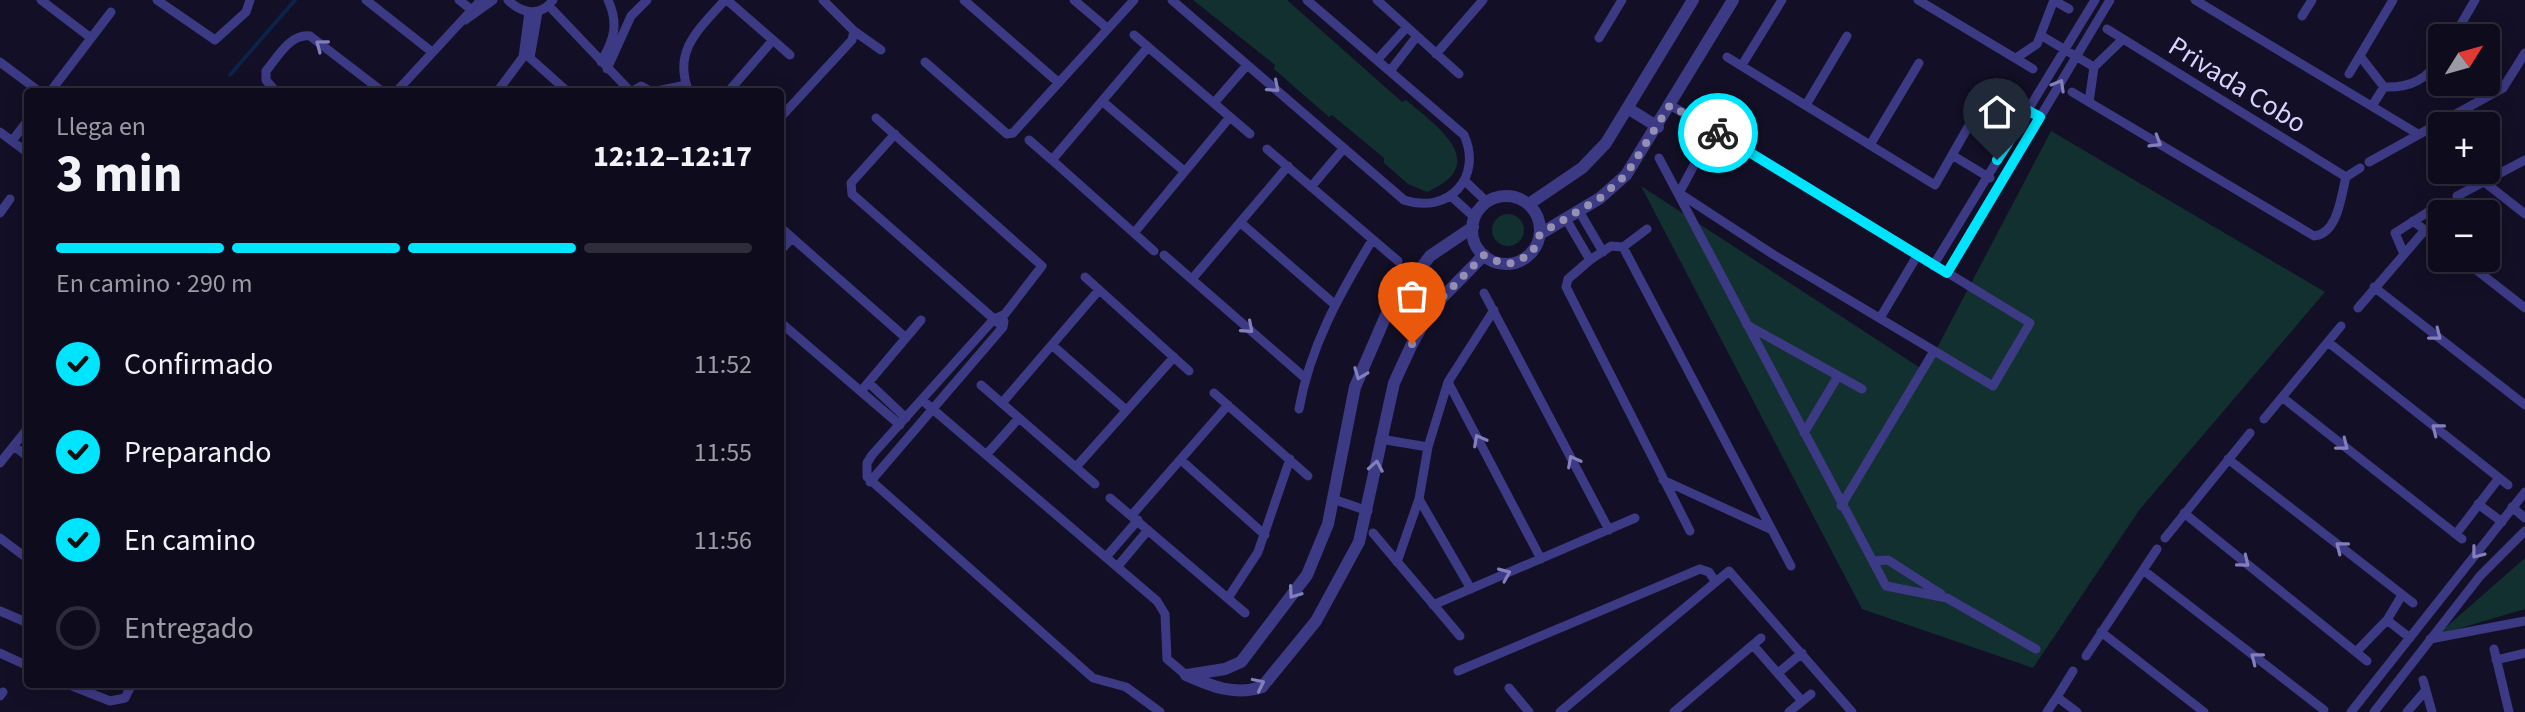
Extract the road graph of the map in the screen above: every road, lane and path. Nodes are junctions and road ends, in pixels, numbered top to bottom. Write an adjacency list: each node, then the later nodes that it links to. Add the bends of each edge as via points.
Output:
1 (41, 0): 49 (street)
2 (157, 0): 3 (street, via 215,40 246,12)
3 (250, 0)
4 (366, 0): 56 (street)
5 (459, 0): 34 (street)
6 (481, 0): 34 (street)
7 (493, 0): 34 (street)
8 (508, 0): 36 (street)
9 (608, 0): 39 (street)
10 (647, 0): 37 (street)
11 (726, 0): 52 (street); 88 (street, via 684,50)
12 (823, 0): 44 (street)
13 (964, 0): 78 (street)
14 (1074, 0): 42 (street)
15 (1172, 0): 70 (street)
16 (1307, 0): 65 (street)
17 (1483, 0): 58 (street)
18 (1622, 0): 50 (street)
19 (1693, 0): 98 (street)
20 (1733, 0): 94 (street)
21 (1782, 0): 71 (street)
22 (1918, 0): 64 (street)
23 (2055, 0): 33 (street); 48 (street)
24 (2095, 0): 55 (street)
25 (2110, 0): 60 (street)
26 (2195, 0): 97 (street)
27 (2312, 0): 38 (street)
28 (2393, 0): 61 (street)
29 (2475, 0): 40 (street)
30 (1381, 1): 41 (street)
31 (1129, 2): 42 (street)
32 (551, 3): 36 (street); 69 (street)
33 (2069, 9)
34 (473, 11): 56 (street)
35 (111, 12): 49 (street)
36 (533, 12): 62 (street)
37 (631, 16): 39 (street); 69 (street)
38 (2302, 16)
39 (615, 17): 69 (street)
40 (2461, 24)
41 (1407, 27): 46 (street); 65 (street)
42 (1107, 28): 78 (street)
43 (2107, 29): 51 (street, Privada Cobo)
44 (854, 31): 54 (street); 100 (street, via 852,40)
45 (1134, 35): 53 (street)
46 (1417, 36): 58 (street); 74 (street)
47 (1847, 36): 95 (street)
48 (2042, 36): 55 (street); 64 (street)
49 (91, 38): 81 (street)
50 (1599, 38)
51 (2123, 39): 72 (street); 125 (street, Privada Cobo)
52 (773, 40): 59 (street); 89 (street)
53 (1148, 47): 91 (street); 93 (street)
54 (881, 50)
55 (2065, 50): 60 (street); 99 (street)
56 (432, 52): 84 (street)
57 (2525, 53): 110 (street, via 2503,88)
58 (1436, 54): 75 (street)
59 (790, 55)
60 (2076, 56): 72 (street); 102 (street, one-way to 60)
61 (2360, 56): 76 (street); 79 (street)
62 (526, 57): 85 (street); 86 (street)
63 (1727, 57): 71 (street)
64 (2016, 58): 73 (street)
65 (1377, 60): 74 (street)
66 (0, 62): 80 (street)
67 (925, 62): 78 (street, via 1007,134 1018,130)
68 (1919, 63): 113 (street)
69 (604, 65): 87 (street)
70 (1247, 65): 93 (street); 114 (street, one-way to 114)
71 (1742, 65): 95 (street)
72 (2094, 67): 92 (street)
73 (2033, 69)
74 (1390, 71): 126 (street, via 1464,135 1471,153)
75 (1459, 74)
76 (2349, 74)
77 (2428, 74): 79 (street, via 2405,88)
78 (1059, 83)
79 (2384, 87): 97 (street)
80 (35, 88)
81 (53, 88)
82 (271, 88): 83 (street, one-way to 82, via 303,35 290,42 266,71)
83 (378, 88)
84 (400, 88)
85 (500, 88)
86 (563, 88)
87 (627, 88)
88 (687, 88)
89 (731, 88)
90 (2072, 92): 92 (street)
91 (1102, 101): 119 (street); 122 (street)
92 (2089, 102): 125 (street, one-way to 125, via 2314,236 2334,222)
93 (1214, 103): 101 (street)
94 (1670, 105): 105 (street); 106 (street)
95 (1806, 105): 113 (street)
96 (1980, 106): 117 (street)
97 (2372, 106): 110 (street)
98 (1629, 109): 105 (street); 136 (street, via 1582,168)
99 (2029, 111): 102 (street); 124 (street)
100 (784, 114)
101 (1230, 117): 109 (street); 122 (street)
102 (2040, 117): 127 (street)
103 (876, 118): 108 (street)
104 (24, 125): 112 (street)
105 (1658, 127): 137 (street, via 1626,175)
106 (1713, 130): 131 (street); 158 (street)
107 (0, 132): 112 (street)
108 (895, 134): 173 (street, via 1040,260 1041,271); 175 (street, via 851,183 852,194)
109 (1250, 134)
110 (2418, 134): 125 (street)
111 (1029, 140): 119 (street)
112 (12, 141): 116 (street)
113 (1870, 145): 117 (street, via 1935,185)
114 (1344, 148): 130 (street); 133 (street, via 1404,200 1428,204)
115 (1267, 149): 121 (street)
116 (24, 150)
117 (1952, 155): 124 (street)
118 (1659, 158): 131 (street)
119 (1052, 160): 149 (street)
120 (2525, 160): 123 (street)
121 (1288, 166): 130 (street); 144 (street)
122 (1184, 171): 149 (street)
123 (2500, 172)
124 (1988, 177): 127 (street); 161 (street)
125 (2346, 177)
126 (1465, 181): 133 (street); 135 (street)
127 (2000, 184): 163 (street)
128 (2478, 184): 132 (street)
129 (2487, 184): 140 (street)
130 (1311, 187): 152 (street)
131 (1679, 193): 174 (street); 178 (street)
132 (2457, 196)
133 (1452, 197): 143 (street)
134 (10, 199): 139 (street)
135 (1487, 202): 136 (street, via 1509,196); 143 (street)
136 (1529, 204): 150 (street)
137 (1579, 211): 141 (street); 155 (street)
138 (2428, 212): 142 (street)
139 (0, 213)
140 (2525, 214)
141 (1566, 219): 150 (street); 159 (street)
142 (2413, 221): 146 (street); 156 (street, via 2395,233)
143 (1474, 222): 157 (street, via 1477,247); 226 (street, one-way to 226, via 1430,256 1387,313 1355,387)
144 (1241, 223): 165 (street); 169 (street)
145 (1647, 229): 154 (street)
146 (2425, 230): 148 (street); 156 (street)
147 (784, 231): 151 (street)
148 (2428, 232)
149 (1134, 233): 165 (street)
150 (1540, 234): 157 (street, via 1532,253 1514,263)
151 (792, 238): 153 (street); 181 (street)
152 (1371, 242): 160 (street); 169 (street)
153 (784, 247)
154 (1623, 247): 155 (street); 239 (street)
155 (1603, 252): 159 (street)
156 (2404, 254): 166 (street)
157 (1484, 255): 208 (street, via 1432,308 1394,383)
158 (1917, 256): 161 (street); 174 (street)
159 (1590, 260): 220 (street, via 1568,279 1569,298)
160 (1398, 261)
161 (1933, 266): 163 (street)
162 (2479, 272): 171 (street)
163 (1947, 273): 184 (street, via 2030,323 1993,386)
164 (1085, 277): 167 (street)
165 (1192, 279): 188 (street, one-way to 188)
166 (2374, 287): 170 (street); 198 (street, one-way to 198)
167 (1099, 290): 183 (street); 185 (street)
168 (1484, 293): 172 (street)
169 (1333, 303): 188 (street)
170 (2358, 308)
171 (2525, 308)
172 (1494, 310): 189 (street); 238 (street, one-way to 172)
173 (1005, 314): 175 (street); 180 (street)
174 (1880, 318): 184 (street)
175 (994, 319): 180 (street); 195 (street)
176 (921, 320): 181 (street)
177 (784, 325): 191 (street)
178 (1747, 325): 187 (street); 206 (street)
179 (2341, 326): 182 (street)
180 (1003, 327): 199 (street)
181 (906, 338): 191 (street)
182 (2328, 342): 194 (street); 219 (street, one-way to 182)
183 (1052, 345): 196 (street); 201 (street)
184 (1934, 351): 229 (street)
185 (1174, 357): 186 (street); 201 (street)
186 (1189, 371)
187 (1838, 376): 192 (street); 206 (street)
188 (1304, 377): 200 (street)
189 (1448, 382): 210 (street); 249 (street, one-way to 189)
190 (981, 385): 196 (street)
191 (866, 387): 204 (street)
192 (1862, 389)
193 (1214, 393): 197 (street)
194 (2282, 397): 203 (street); 228 (street, one-way to 228, via 2459,537)
195 (922, 400): 199 (street); 204 (street)
196 (1002, 403): 202 (street)
197 (1228, 405): 213 (street); 215 (street)
198 (2525, 405)
199 (933, 409): 212 (street); 221 (street)
200 (1299, 409)
201 (1126, 410): 217 (street)
202 (1019, 418): 212 (street); 217 (street)
203 (2264, 419)
204 (903, 421): 221 (street, via 867,463)
205 (24, 433): 209 (street)
206 (1804, 433): 229 (street)
207 (2250, 433): 214 (street)
208 (1380, 439): 210 (street); 231 (street, one-way to 208)
209 (14, 446): 211 (street); 216 (street)
210 (1428, 447): 227 (street)
211 (24, 454)
212 (986, 455): 248 (street)
213 (1290, 459): 218 (street); 243 (street)
214 (2228, 459): 232 (street); 257 (street, one-way to 214)
215 (1181, 460): 233 (street); 243 (street)
216 (0, 463)
217 (1076, 467): 222 (street)
218 (1308, 476)
219 (2499, 478): 223 (street); 228 (street)
220 (1663, 480): 239 (street); 240 (street)
221 (870, 482): 293 (street, via 1093,678 1126,687)
222 (1095, 484)
223 (2508, 485)
224 (2525, 492): 230 (street)
225 (1110, 498): 233 (street)
226 (1333, 499): 231 (street); 284 (street, one-way to 284, via 1307,575 1252,651 1233,667)
227 (1419, 499): 251 (street); 256 (street)
228 (2478, 504): 236 (street)
229 (1841, 506): 250 (street)
230 (2512, 507): 235 (street); 236 (street)
231 (1368, 511): 284 (street, one-way to 231, via 1235,691 1270,681 1340,581)
232 (2184, 513): 245 (street); 273 (street, one-way to 273)
233 (1135, 518): 237 (street); 248 (street)
234 (1635, 518): 238 (street)
235 (2525, 518)
236 (2502, 522): 269 (street, one-way to 269)
237 (1148, 530): 252 (street); 258 (street)
238 (1609, 530): 249 (street)
239 (1772, 530): 253 (street)
240 (1690, 531)
241 (2525, 531): 270 (street, via 2480,576)
242 (1373, 533): 251 (street)
243 (1265, 535): 258 (street)
244 (0, 538): 247 (street)
245 (2165, 538)
246 (2157, 549): 254 (street)
247 (24, 556)
248 (1106, 557): 252 (street)
249 (1541, 559): 256 (street, one-way to 249)
250 (1874, 561): 259 (street, via 1888,560); 259 (street, via 1886,586)
251 (1397, 562): 261 (street)
252 (1118, 566): 284 (street, via 1157,601 1165,614 1167,659)
253 (1791, 566)
254 (2143, 570): 267 (street); 291 (street, one-way to 254)
255 (1715, 581): 275 (street, via 1725,573 1734,574); 281 (street, via 1700,569); 295 (street)
256 (1471, 589): 261 (street)
257 (2402, 595): 260 (street); 264 (street)
258 (1228, 598): 263 (street)
259 (1947, 598): 271 (street)
260 (2413, 603)
261 (1433, 605): 268 (street)
262 (0, 611): 265 (street)
263 (1245, 613)
264 (2387, 620): 269 (street); 273 (street)
265 (24, 621)
266 (2525, 621): 270 (street)
267 (2101, 632): 277 (street); 301 (street)
268 (1460, 636)
269 (2410, 638): 302 (street)
270 (2430, 639): 292 (street)
271 (2036, 649)
272 (2494, 649): 278 (street)
273 (2356, 652): 279 (street)
274 (0, 653): 280 (street)
275 (1802, 653): 283 (street); 298 (street)
276 (2525, 653): 278 (street)
277 (2086, 656)
278 (2496, 660): 305 (street)
279 (2367, 661)
280 (24, 664)
281 (1458, 671)
282 (2073, 671): 289 (street)
283 (1778, 673): 290 (street); 296 (street, via 1757,642)
284 (1186, 675)
285 (77, 688): 286 (street, via 110,701 125,698)
286 (130, 688)
287 (1509, 688): 294 (street)
288 (1811, 694): 290 (street)
289 (2057, 697): 299 (street); 300 (street)
290 (1802, 701): 297 (street)
291 (2318, 709)
292 (2380, 710)
293 (1160, 712)
294 (1529, 712)
295 (1560, 712)
296 (1674, 712)
297 (1789, 712)
298 (1852, 712)
299 (2047, 712)
300 (2077, 712)
301 (2204, 712)
302 (2351, 712)
303 (2407, 712): 304 (street, via 2425,685)
304 (2432, 712)
305 (2509, 712)

